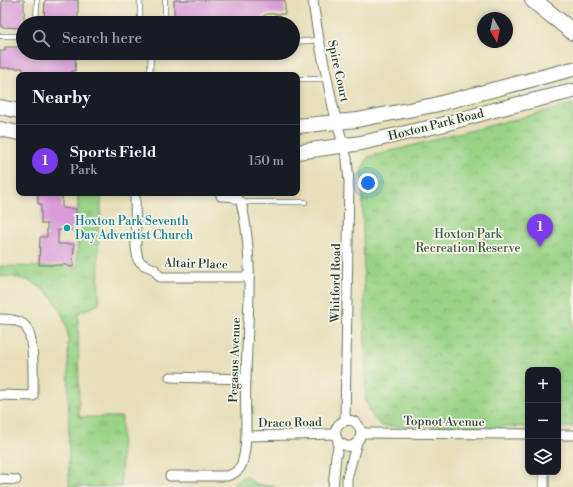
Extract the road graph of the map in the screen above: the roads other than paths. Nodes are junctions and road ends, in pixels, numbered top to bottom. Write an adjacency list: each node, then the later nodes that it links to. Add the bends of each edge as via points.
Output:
1 (37, 0): 6 (lane)
2 (140, 0): 7 (lane)
3 (165, 0): 8 (lane)
4 (313, 0): 12 (street, Spire Court)
5 (533, 0): 9 (highway)
6 (36, 16)
7 (140, 16)
8 (165, 16)
9 (573, 32)
10 (0, 36): 11 (lane)
11 (16, 36)
12 (319, 40): 13 (lane); 18 (street, Spire Court)
13 (300, 41)
14 (151, 60): 16 (lane)
15 (573, 69): 22 (main road, Hoxton Park Road, via 434,105)
16 (150, 72)
17 (300, 79): 18 (lane)
18 (327, 79): 22 (street, Spire Court)
19 (573, 91): 26 (main road, Hoxton Park Road, via 441,125)
20 (0, 107): 21 (main road)
21 (16, 110)
22 (338, 122): 23 (main road, Hoxton Park Road); 26 (street, Spire Court)
23 (300, 126)
24 (0, 129): 25 (main road)
25 (16, 132)
26 (344, 146): 27 (main road, Hoxton Park Road); 37 (street, Whitford Road, via 349,183)
27 (300, 152)
28 (221, 196): 31 (street, via 238,198)
29 (135, 198): 32 (street, Altair Place, via 138,260 154,269 160,277)
30 (305, 202): 31 (lane)
31 (242, 203): 32 (street, Pegasus Avenue)
32 (249, 277): 35 (street, Pegasus Avenue)
33 (0, 319): 36 (street, via 17,321 26,326 30,334 33,396)
34 (170, 377): 35 (street)
35 (246, 379): 42 (street, Pegasus Avenue)
36 (0, 395)
37 (345, 421): 38 (street, via 357,423); 43 (street, via 335,430)
38 (361, 433): 39 (street, Topnot Avenue); 44 (street)
39 (525, 434)
40 (561, 435): 41 (street)
41 (573, 435)
42 (246, 436): 43 (street, Draco Road); 46 (street, Pegasus Avenue, via 242,465 233,474 219,477)
43 (337, 438): 44 (street, via 345,446); 49 (street)
44 (357, 442): 50 (street)
45 (544, 475): 51 (street)
46 (170, 476)
47 (0, 479): 48 (street)
48 (16, 480)
49 (333, 487)
50 (347, 487)
51 (544, 487)

